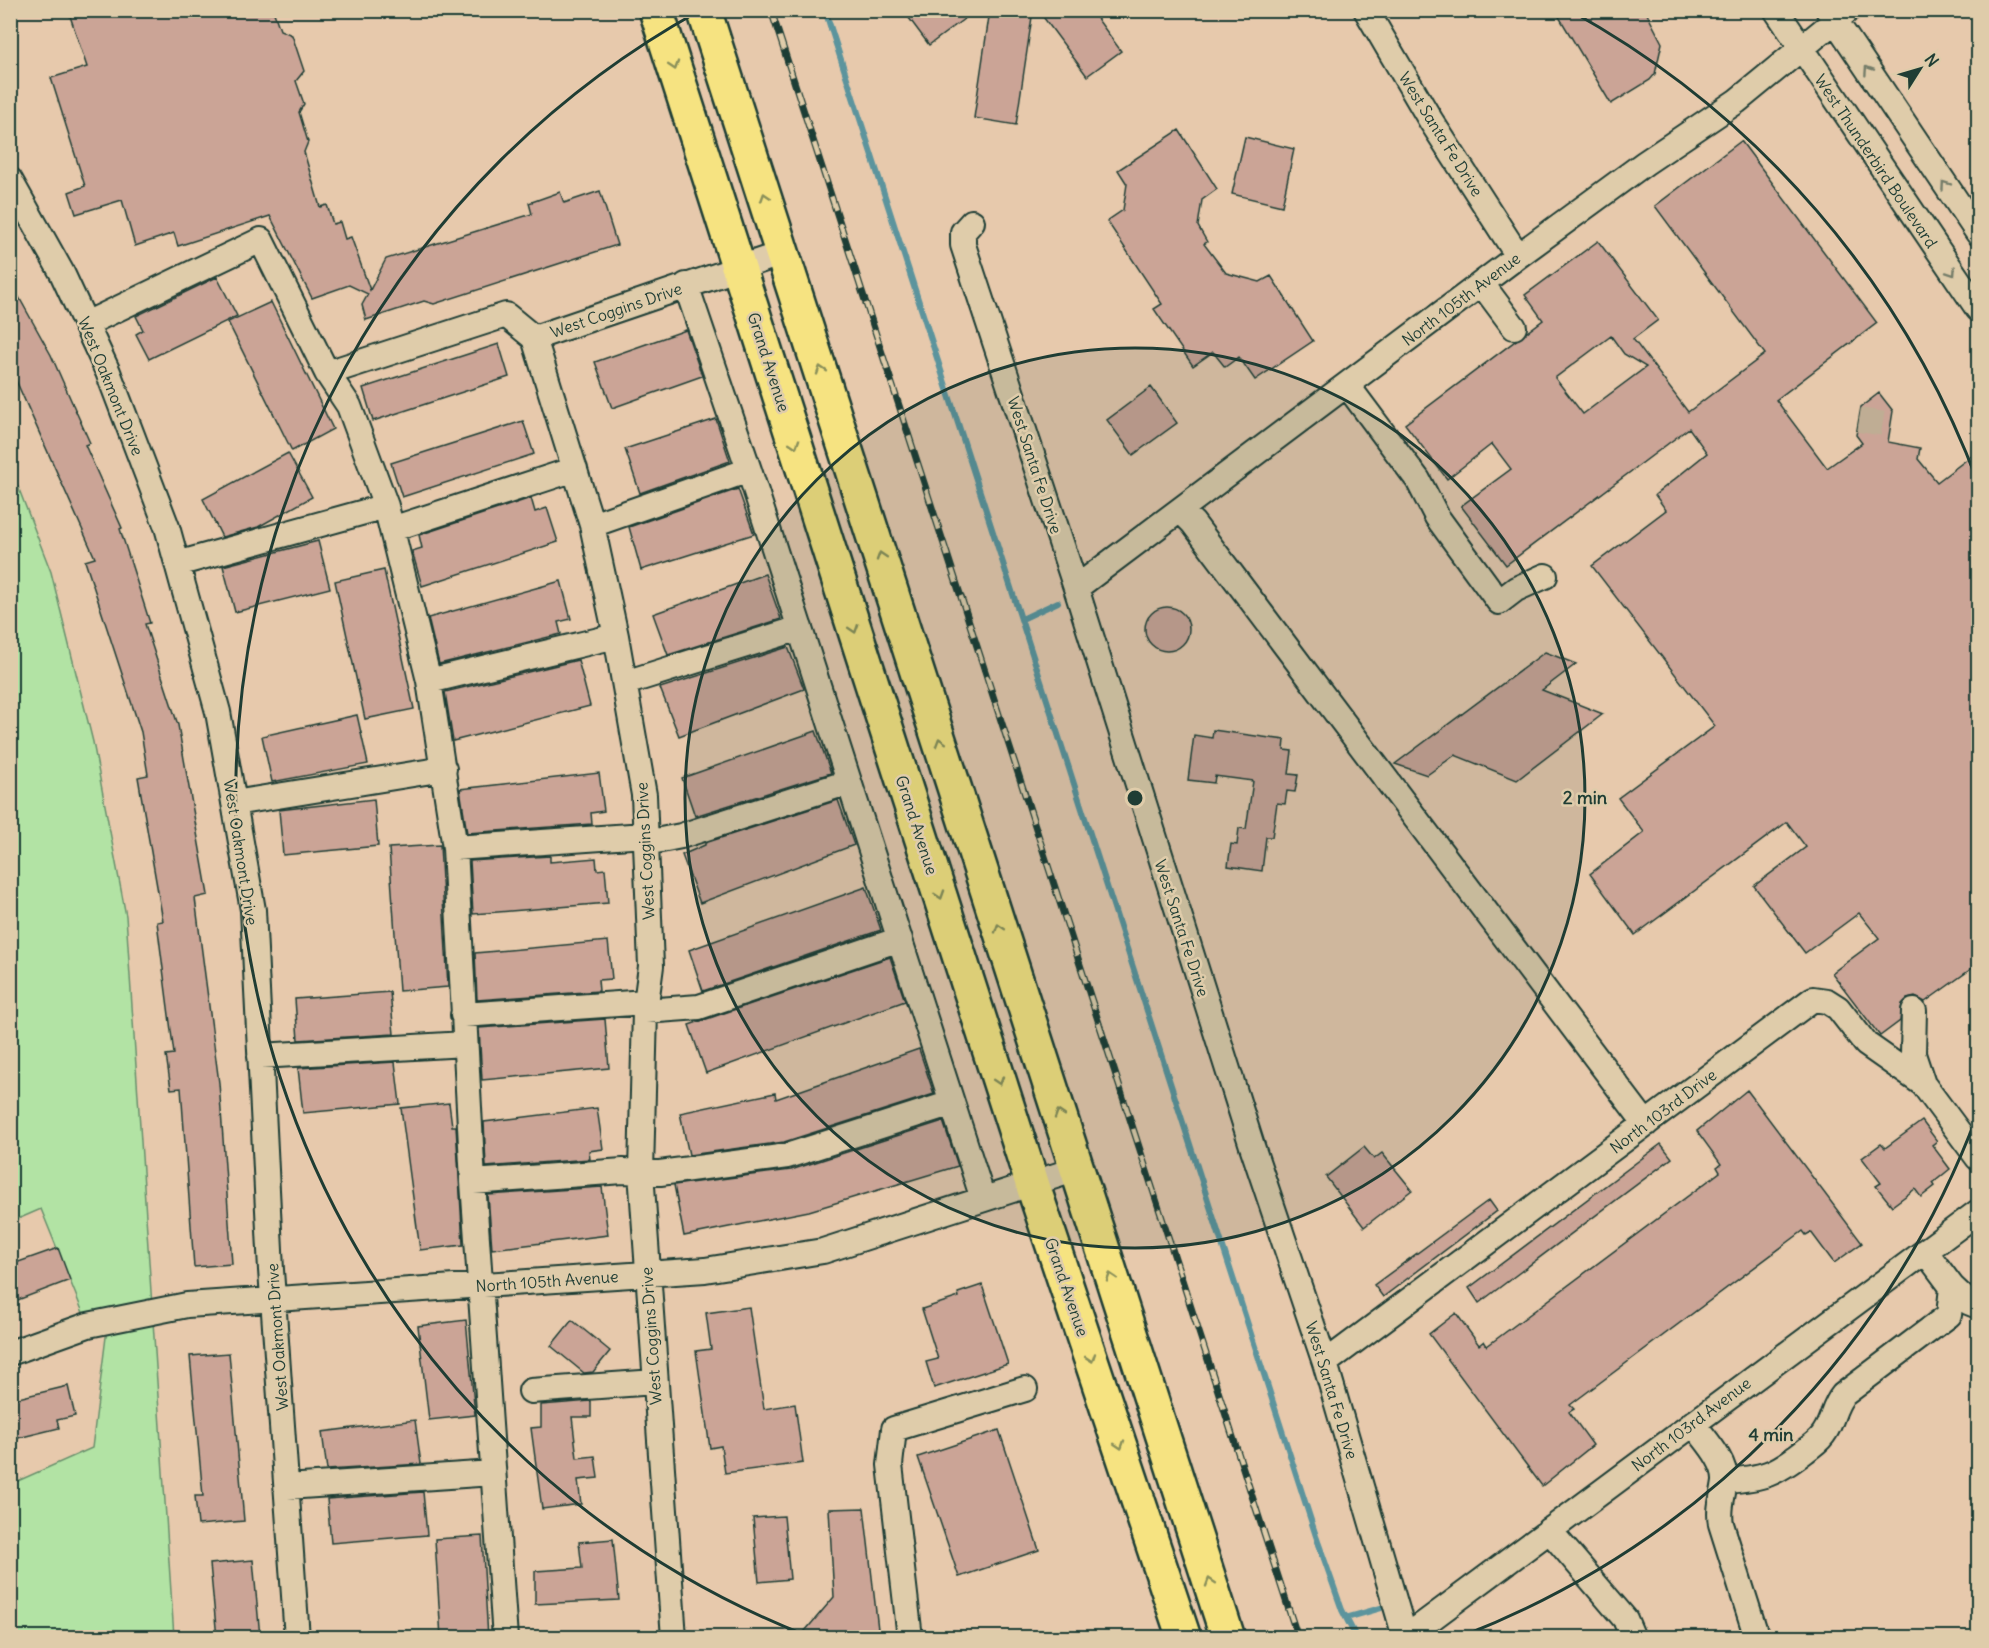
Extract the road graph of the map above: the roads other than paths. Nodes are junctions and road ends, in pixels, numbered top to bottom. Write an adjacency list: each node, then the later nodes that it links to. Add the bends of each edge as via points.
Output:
1 (656, 10): 12 (highway, Grand Avenue, one-way to 12)
2 (704, 10): 10 (highway, one-way to 2)
3 (1366, 10): 11 (street, West Santa Fe Drive, via 1431,121)
4 (1776, 10): 6 (street, West Thunderbird Boulevard)
5 (1837, 14): 6 (street, North 105th Avenue); 9 (street, one-way to 5)
6 (1801, 50): 11 (street, North 105th Avenue, via 1737,101); 15 (street, West Thunderbird Boulevard, one-way to 15)
7 (10, 180): 16 (street, West Oakmont Drive, via 29,209)
8 (972, 222): 28 (street, West Santa Fe Drive, via 963,232 963,245)
9 (1978, 232)
10 (783, 253): 12 (street, West Coggins Drive); 48 (highway, one-way to 10)
11 (1518, 256): 13 (street, North 105th Avenue)
12 (739, 268): 14 (street, West Coggins Drive); 51 (highway, Grand Avenue, one-way to 51)
13 (1482, 284): 17 (street); 20 (street, North 105th Avenue)
14 (686, 285): 18 (street, West Coggins Drive); 22 (street)
15 (1978, 309)
16 (86, 324): 19 (street, via 261,240); 26 (street, West Oakmont Drive, via 167,527)
17 (1514, 327)
18 (534, 338): 19 (street, via 506,315); 21 (street, West Coggins Drive)
19 (327, 373): 24 (street, via 349,406)
20 (1347, 385): 23 (street, North 105th Avenue); 27 (street, via 1418,480 1437,517 1499,602)
21 (575, 469): 24 (street); 25 (street, West Coggins Drive)
22 (749, 470): 25 (street); 29 (street)
23 (1180, 510): 28 (street, North 105th Avenue); 46 (street)
24 (389, 517): 26 (street); 31 (street)
25 (592, 525): 30 (street, West Coggins Drive)
26 (177, 564): 35 (street, West Oakmont Drive, via 218,712)
27 (1545, 576)
28 (1076, 588): 61 (street, West Santa Fe Drive, via 1251,1146)
29 (800, 628): 32 (street); 34 (street)
30 (616, 636): 31 (street); 32 (street, West Coggins Drive)
31 (429, 681): 33 (street)
32 (624, 683): 36 (street, West Coggins Drive, via 644,795)
33 (444, 769): 35 (street); 37 (street)
34 (849, 782): 36 (street, via 681,836); 38 (street)
35 (234, 803): 43 (street, West Oakmont Drive, via 253,910)
36 (645, 839): 37 (street); 39 (street, West Coggins Drive, via 651,966)
37 (455, 848): 41 (street)
38 (900, 939): 39 (street, via 699,1007); 45 (street)
39 (645, 1007): 41 (street); 49 (street, West Coggins Drive)
40 (1914, 1011): 44 (street, via 1913,1054)
41 (463, 1015): 42 (street)
42 (465, 1044): 43 (street); 50 (street)
43 (260, 1056): 58 (street, West Oakmont Drive)
44 (1923, 1084): 46 (street, North 103rd Drive, via 1866,1044 1838,1008 1814,999); 47 (street, North 103rd Drive)
45 (952, 1103): 49 (street, via 787,1156 660,1173); 52 (street)
46 (1646, 1124): 61 (street, North 103rd Drive)
47 (1978, 1158)
48 (1077, 1169): 51 (street, North 105th Avenue); 76 (highway, one-way to 48)
49 (641, 1172): 50 (street); 55 (street, West Coggins Drive)
50 (473, 1182): 56 (street)
51 (1032, 1183): 52 (street, North 105th Avenue); 75 (highway, Grand Avenue, one-way to 75)
52 (983, 1199): 55 (street, North 105th Avenue, via 823,1251 745,1266)
53 (1978, 1212): 54 (street, North 103rd Avenue)
54 (1925, 1251): 57 (street); 65 (street, North 103rd Avenue)
55 (646, 1275): 56 (street, North 105th Avenue); 62 (street, West Coggins Drive)
56 (481, 1285): 58 (street, North 105th Avenue); 66 (street)
57 (1952, 1287): 59 (street); 67 (street, via 1949,1315 1843,1395 1820,1440 1777,1472 1755,1479)
58 (273, 1298): 60 (street, North 105th Avenue, via 144,1313 88,1325); 68 (street, West Oakmont Drive)
59 (1978, 1306)
60 (10, 1353)
61 (1325, 1363): 70 (street, West Santa Fe Drive)
62 (655, 1382): 64 (street); 73 (street, West Coggins Drive)
63 (1025, 1389): 74 (street, via 894,1429 890,1465)
64 (531, 1391)
65 (1693, 1423): 67 (street, via 1720,1461); 69 (street, North 103rd Avenue)
66 (493, 1473): 68 (street); 72 (street)
67 (1725, 1481): 78 (street, via 1719,1511 1721,1524)
68 (287, 1487): 71 (street, West Oakmont Drive)
69 (1549, 1530): 70 (street, North 103rd Avenue); 77 (street, via 1626,1619)
70 (1405, 1637)
71 (297, 1638)
72 (505, 1638)
73 (674, 1638)
74 (910, 1638)
75 (1184, 1638)
76 (1228, 1638)
77 (1634, 1638)
78 (1757, 1638)

